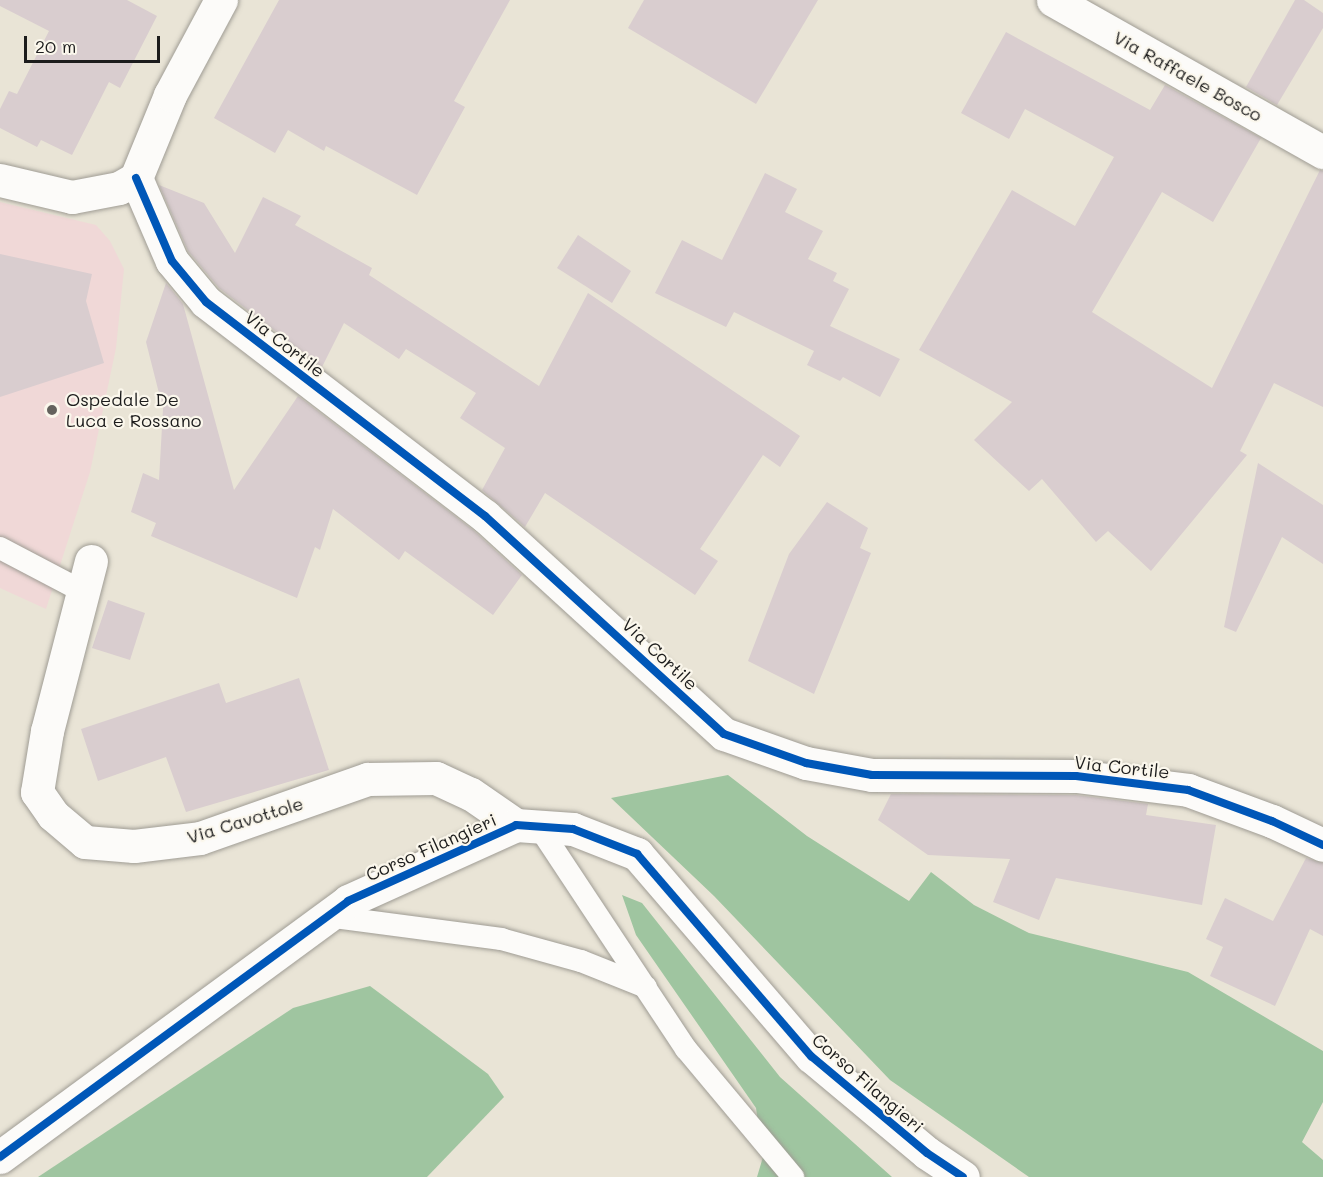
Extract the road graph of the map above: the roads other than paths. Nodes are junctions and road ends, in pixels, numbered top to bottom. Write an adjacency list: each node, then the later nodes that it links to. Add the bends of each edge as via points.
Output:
1 (221, 0): 4 (street, via 170,95)
2 (1053, 0): 3 (street, Via Raffaele Bosco)
3 (1323, 152)
4 (136, 177): 5 (street, via 119,188 72,197); 9 (street, Via Cortile, via 172,261 206,302 484,516 724,734 806,763 872,775 1076,776 1188,790)
5 (0, 180)
6 (0, 548): 7 (lane)
7 (87, 576): 8 (street, Via Cavottole, via 46,731 37,792 53,815 85,843 134,846 200,838 368,779 436,778)
8 (527, 826): 10 (street, Corso Filangieri, via 348,901); 11 (lane); 14 (street, Corso Filangieri, via 573,829 637,854 811,1056 927,1153)
9 (1323, 845)
10 (327, 916): 11 (lane, via 501,939 581,961); 12 (street, Corso Filangieri)
11 (645, 987): 13 (lane, via 686,1049)
12 (0, 1157)
13 (793, 1177)
14 (963, 1177)

